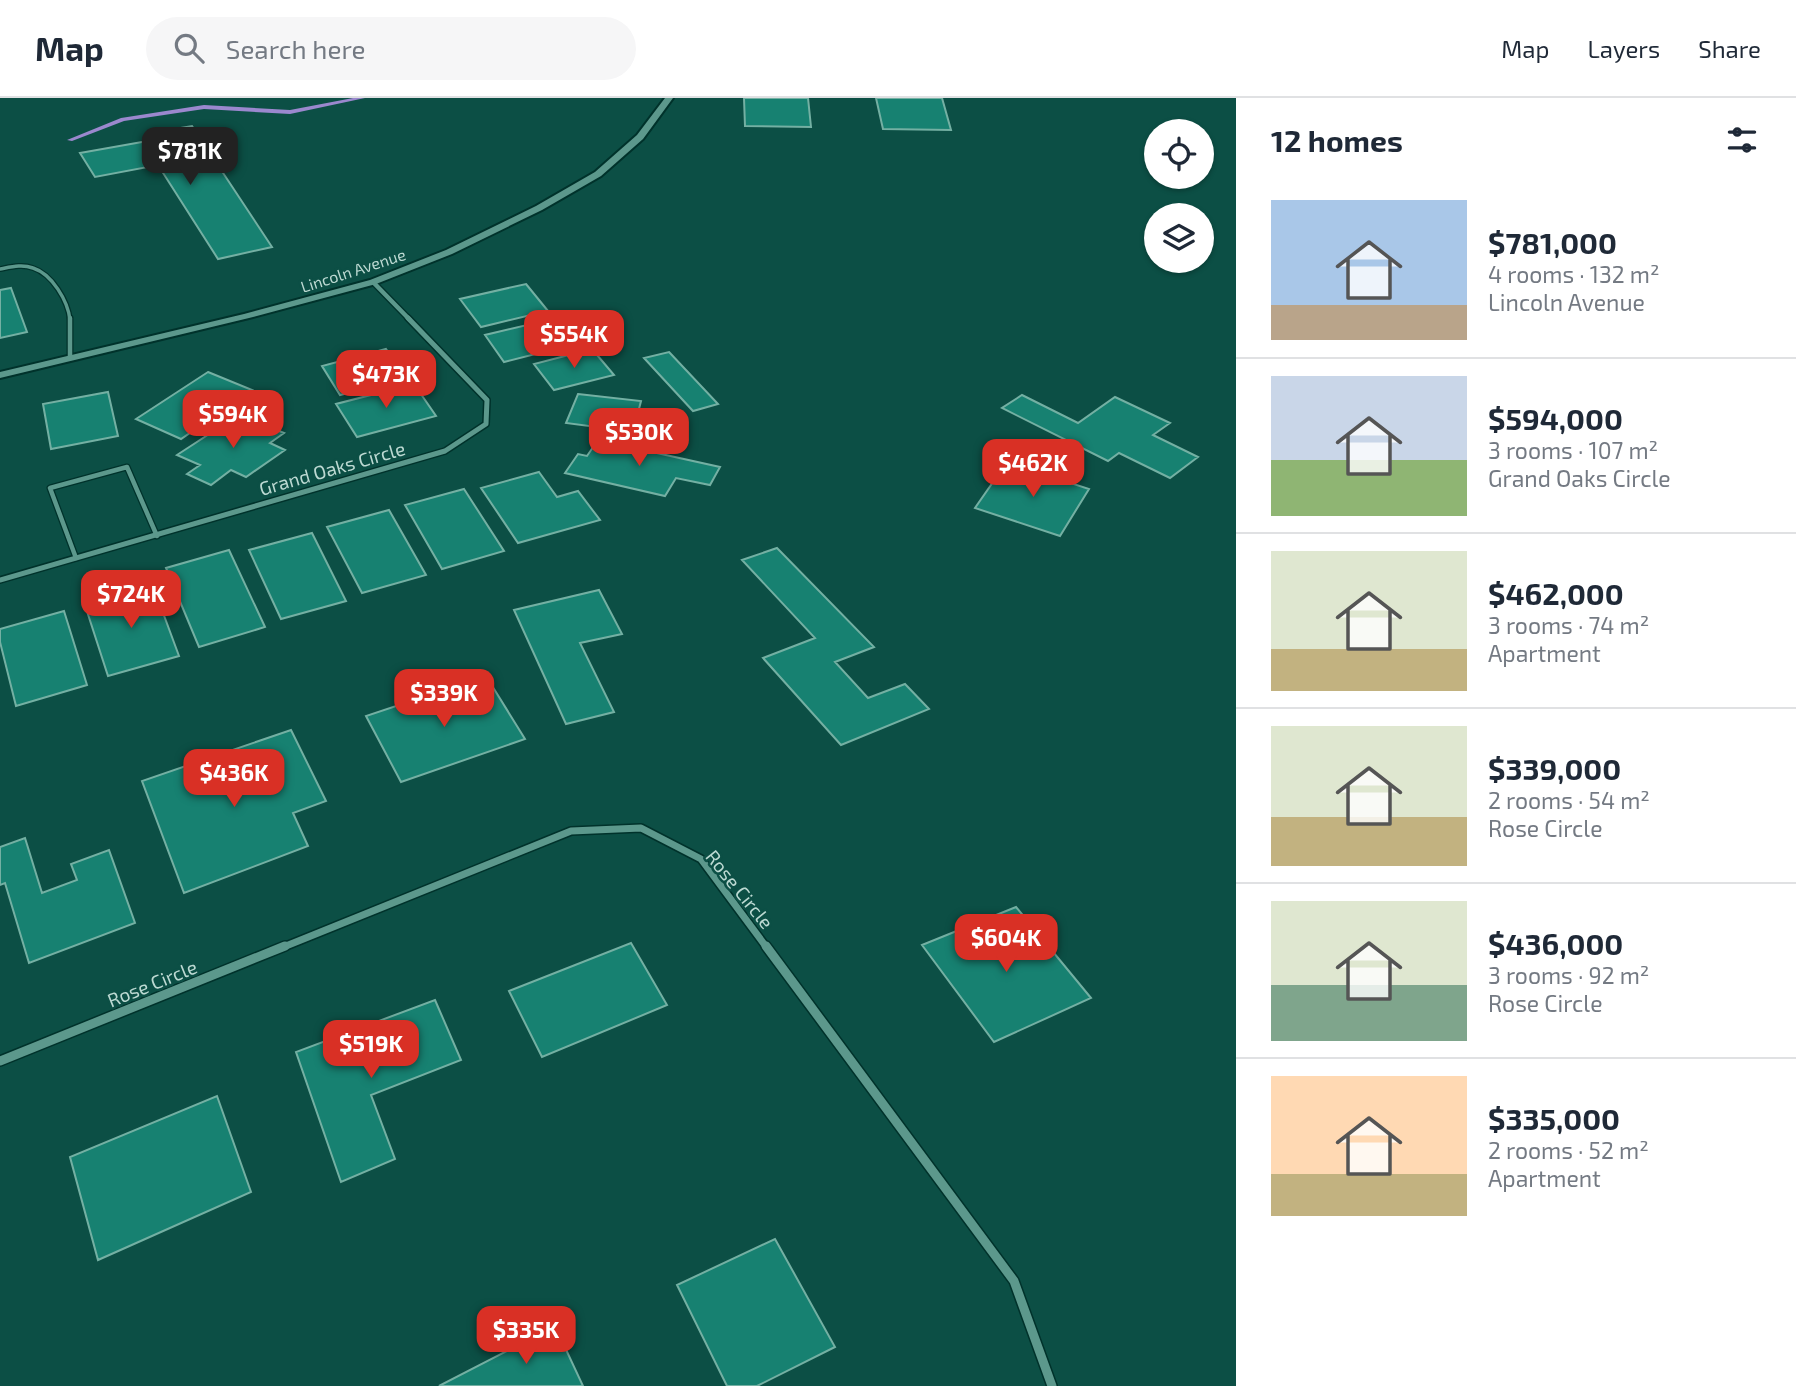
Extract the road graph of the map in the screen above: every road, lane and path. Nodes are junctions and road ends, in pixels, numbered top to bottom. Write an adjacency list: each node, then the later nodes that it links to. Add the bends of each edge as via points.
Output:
1 (669, 98): 3 (street, Lincoln Avenue, via 640,137 598,174 449,252)
2 (0, 269): 4 (lane, via 30,267 47,273 71,317)
3 (373, 282): 4 (street, Lincoln Avenue); 6 (street, Grand Oaks Circle, via 486,400 486,424 445,451)
4 (70, 358): 5 (street, Lincoln Avenue)
5 (0, 375)
6 (157, 536): 7 (street, Grand Oaks Circle); 7 (lane, via 127,467 50,488)
7 (76, 558): 8 (street, Grand Oaks Circle)
8 (0, 580)
9 (0, 1061): 10 (street, Rose Circle, via 571,831 641,828 701,859 1014,1281)
10 (1052, 1386)

